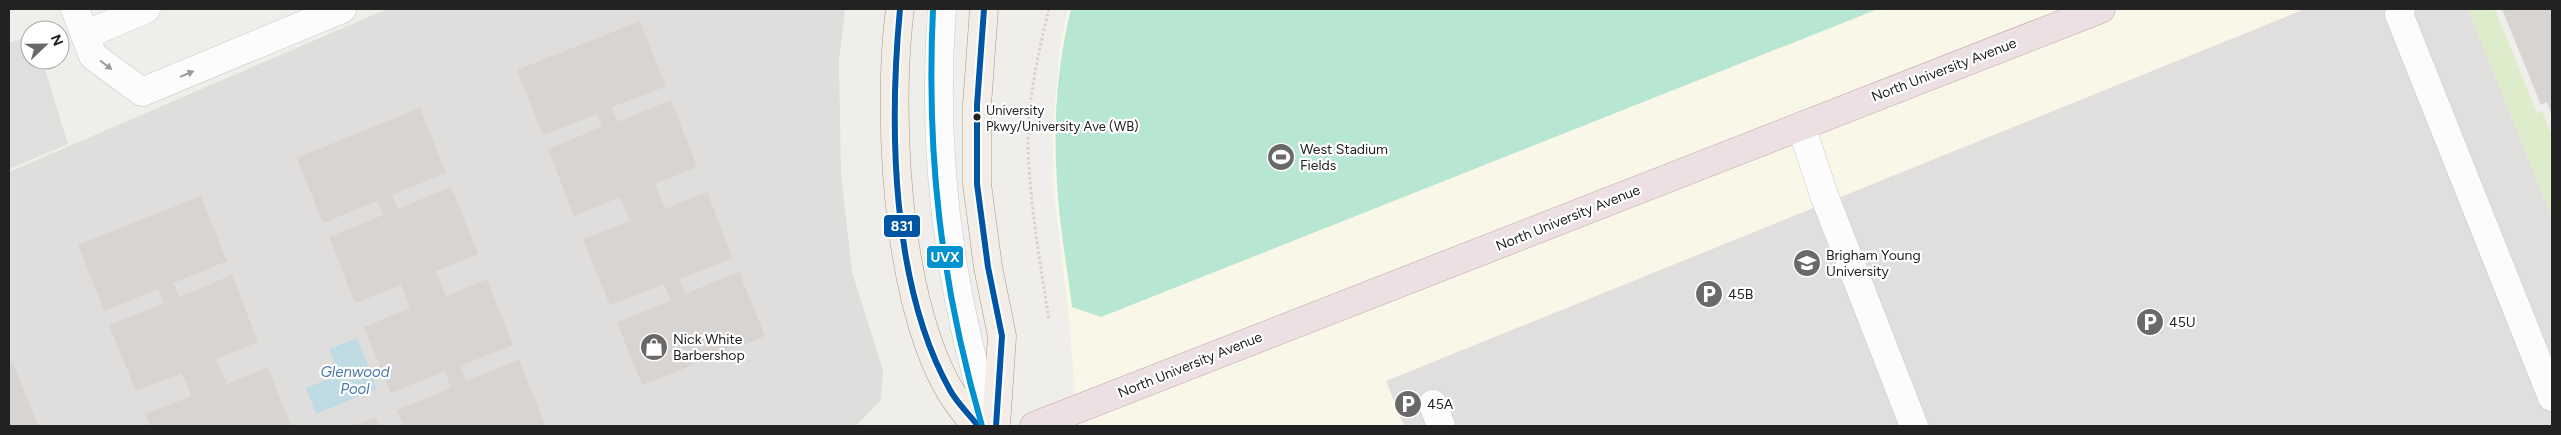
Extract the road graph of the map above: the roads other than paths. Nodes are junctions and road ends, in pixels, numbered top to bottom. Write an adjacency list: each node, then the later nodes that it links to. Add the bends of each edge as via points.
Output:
1 (75, 9): 9 (lane)
2 (146, 9): 9 (lane)
3 (342, 9): 9 (lane, one-way to 3, via 93,56 142,92)
4 (900, 9): 12 (main road, via 895,101 905,237 928,345 954,397)
5 (942, 9): 13 (lane, via 938,108 946,217 969,348)
6 (2101, 9): 10 (highway, North University Avenue)
7 (2401, 9): 11 (lane, via 2399,14)
8 (983, 11): 14 (main road, via 977,105 977,184 988,267 1002,336)
9 (85, 35)
10 (1801, 126): 15 (highway, North University Avenue); 16 (lane, via 1824,195)
11 (2552, 397)
12 (978, 426)
13 (991, 426)
14 (996, 426)
15 (1034, 426)
16 (1914, 426)

